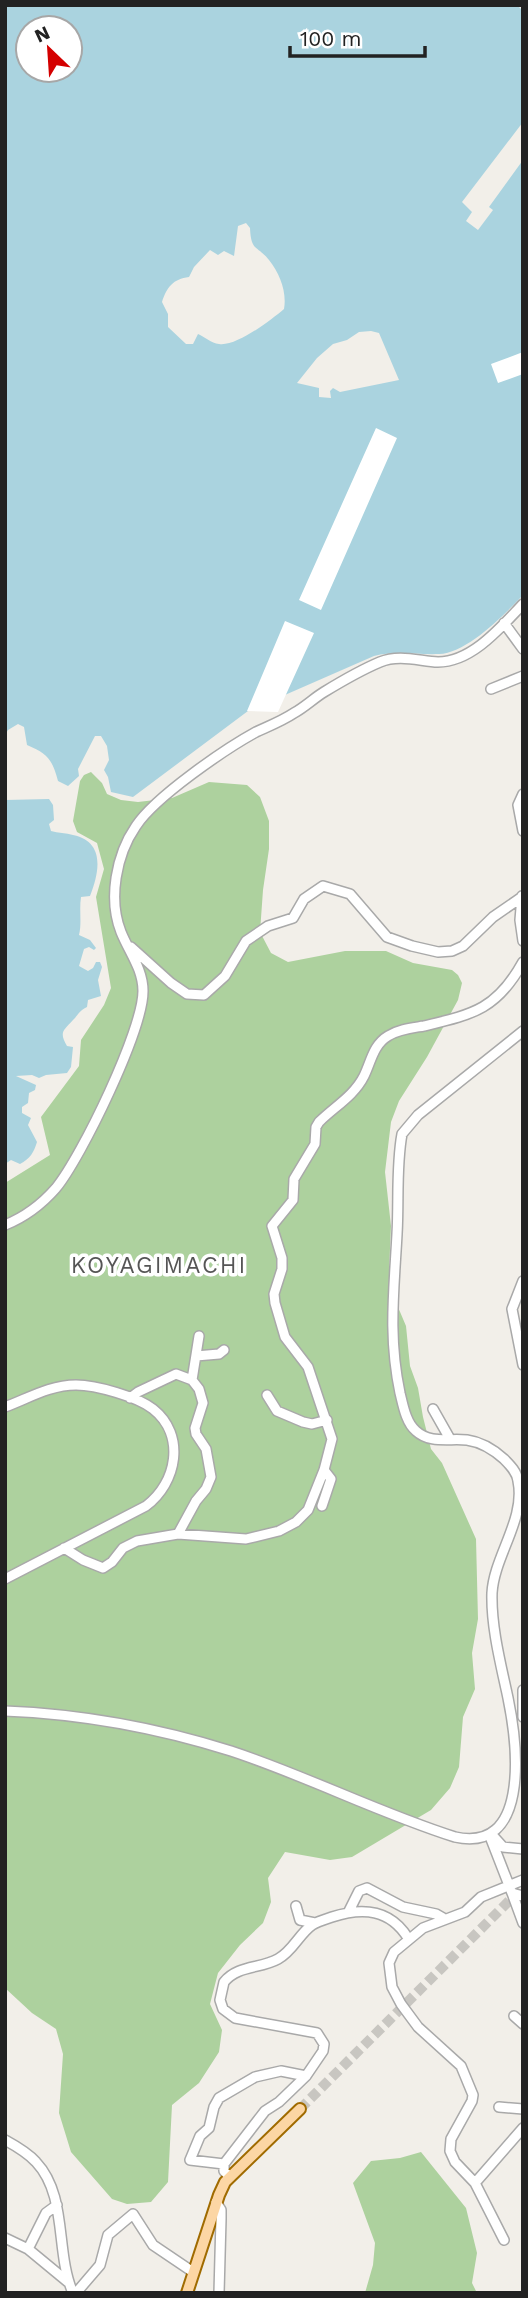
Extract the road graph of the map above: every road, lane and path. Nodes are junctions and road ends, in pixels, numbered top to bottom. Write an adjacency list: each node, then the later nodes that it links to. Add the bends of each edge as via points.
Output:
1 (523, 604): 2 (street)
2 (505, 623): 3 (street); 10 (street, via 456,659 383,661 253,734 150,809 135,827 118,865 115,908)
3 (523, 649)
4 (523, 677): 5 (street)
5 (491, 689)
6 (523, 794): 7 (street, via 517,805)
7 (523, 831)
8 (522, 895): 9 (street); 10 (street, via 463,946 438,951 387,937 350,894 323,887 304,899 293,918 268,926 246,941 225,976 204,995 187,994 171,984)
9 (523, 941)
10 (127, 943): 13 (street, via 141,974 142,1000 114,1079 65,1177 42,1202)
11 (523, 962): 24 (street, via 507,988 485,1006 383,1040 360,1083 319,1122 315,1144 294,1179 293,1200 272,1226 282,1258 275,1303 285,1337 308,1367)
12 (523, 1031): 25 (street, via 418,1115 401,1140 391,1321 394,1365 413,1428 431,1439)
13 (5, 1225)
14 (523, 1281): 18 (street, via 512,1309)
15 (199, 1336): 17 (street)
16 (224, 1350): 17 (street)
17 (196, 1356): 19 (street)
18 (523, 1365)
19 (192, 1380): 21 (street, via 171,1375); 28 (street, via 203,1403 196,1434 206,1449 211,1477)
20 (267, 1395): 24 (street, via 277,1411 303,1422)
21 (130, 1398): 22 (street, via 78,1384 49,1388); 29 (street, via 155,1410 170,1435 173,1464 167,1486 146,1506)
22 (5, 1407)
23 (433, 1409): 25 (street)
24 (327, 1420): 26 (street, via 332,1439)
25 (450, 1439): 35 (street, via 484,1445 508,1463 518,1478 516,1510 492,1595)
26 (324, 1470): 27 (street, via 331,1479); 28 (street, via 309,1510 279,1531 246,1539)
27 (322, 1506)
28 (178, 1534): 29 (street, via 129,1544 103,1568)
29 (64, 1548): 30 (street)
30 (5, 1578)
31 (523, 1689): 33 (street)
32 (5, 1711): 36 (street, via 66,1715 153,1730 231,1752 443,1833 467,1839)
33 (523, 1717)
34 (523, 1735): 35 (street)
35 (520, 1752): 36 (street, via 520,1808 511,1824)
36 (492, 1838): 37 (street, via 503,1847); 39 (street)
37 (523, 1849)
38 (523, 1880): 39 (street)
39 (510, 1889): 40 (street); 43 (street, via 481,1896 466,1912); 45 (street)
40 (523, 1896)
41 (296, 1906): 44 (street, via 300,1920)
42 (349, 1912): 43 (street, via 359,1891 367,1888 403,1907); 44 (street); 46 (street, via 362,1910 387,1917)
43 (443, 1918): 46 (street)
44 (315, 1923): 49 (street, via 281,1958 228,1977 220,1996 223,2009 235,2018 321,2035 324,2048)
45 (523, 1923)
46 (408, 1938): 57 (street, via 389,1963 392,1987 411,2019 461,2066 472,2101 451,2139 450,2151)
47 (514, 2016): 48 (street)
48 (523, 2024)
49 (306, 2076): 55 (street, via 265,2111); 55 (street, via 281,2071 255,2077 219,2098 209,2128 200,2136 190,2160)
50 (499, 2107): 52 (street)
51 (300, 2109): 56 (main road)
52 (523, 2109)
53 (523, 2128): 57 (street)
54 (5, 2140): 59 (street, via 38,2164)
55 (224, 2164): 56 (street)
56 (230, 2177): 58 (main road)
57 (475, 2183): 61 (street)
58 (216, 2202): 63 (main road); 67 (street, via 221,2210)
59 (57, 2206): 62 (street, via 46,2213); 64 (street)
60 (5, 2238): 62 (street)
61 (504, 2240)
62 (28, 2249): 64 (street)
63 (193, 2272): 65 (street, via 153,2245 133,2214 108,2235 100,2264); 66 (main road)
64 (68, 2282): 65 (street)
65 (74, 2293)
66 (187, 2293)
67 (219, 2293)

